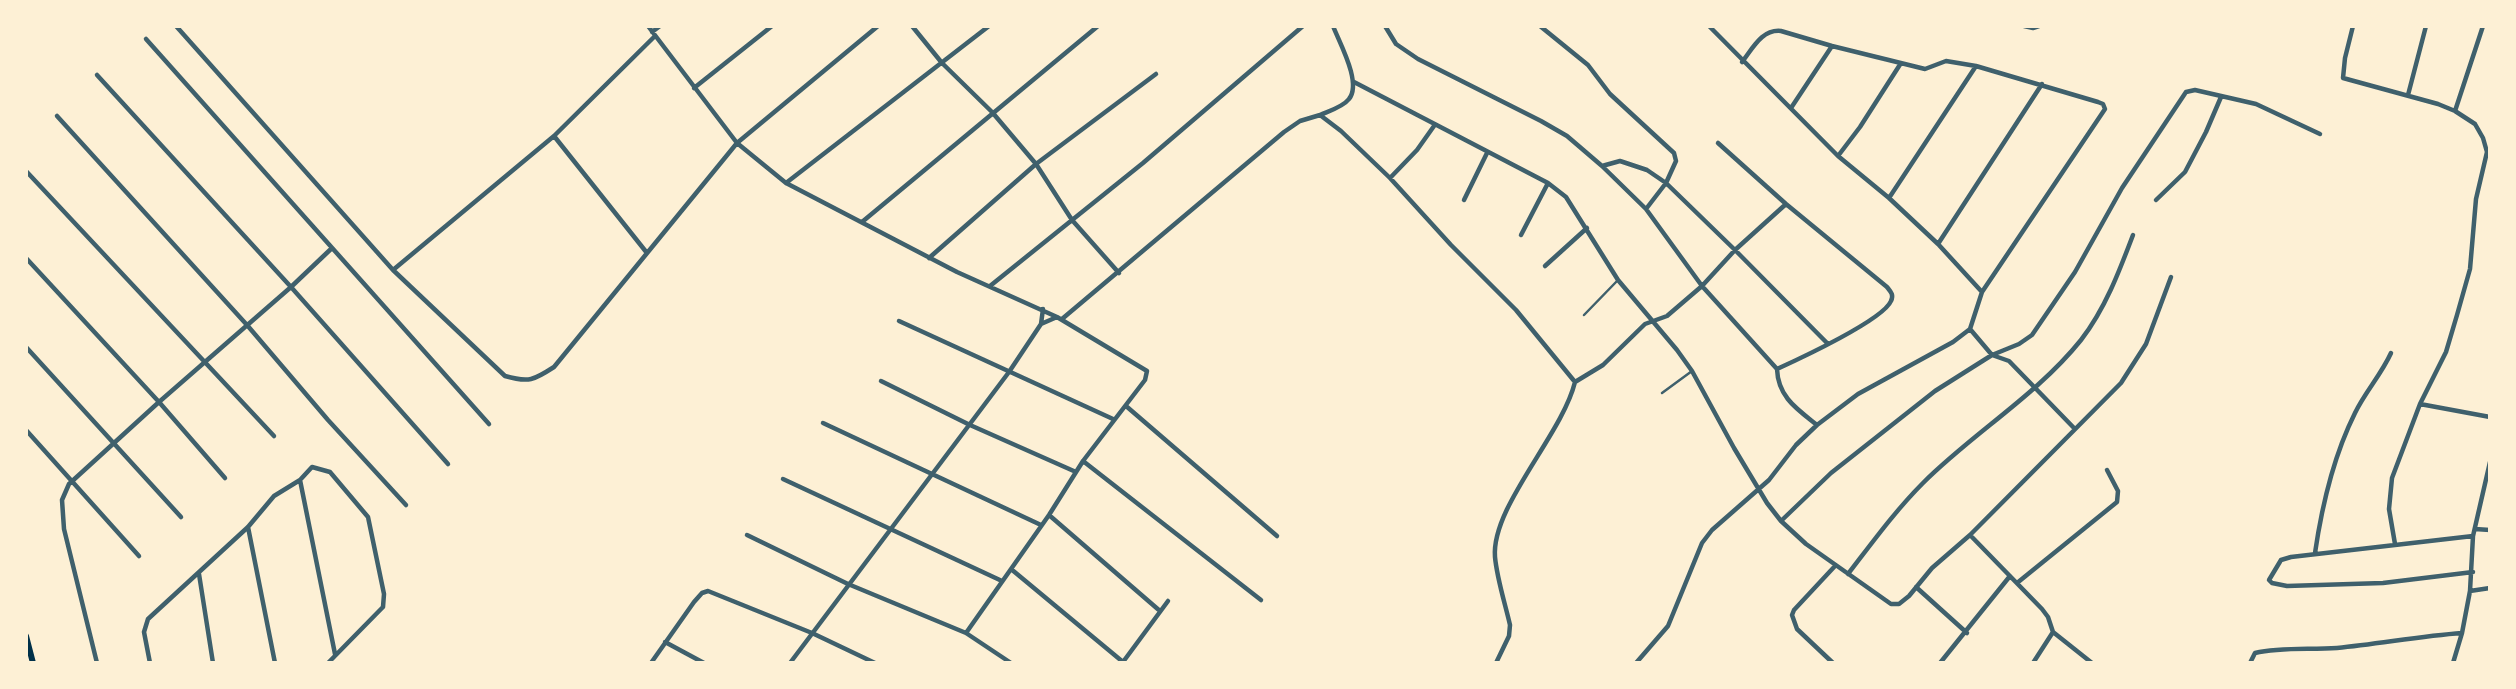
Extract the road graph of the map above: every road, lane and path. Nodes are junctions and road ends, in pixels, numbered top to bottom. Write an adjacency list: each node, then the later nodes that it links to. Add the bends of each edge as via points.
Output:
1 (176, 26): 69 (street)
2 (648, 26): 19 (street)
3 (660, 26): 19 (street)
4 (772, 26): 30 (street)
5 (878, 26): 41 (street)
6 (912, 26): 23 (street)
7 (989, 26): 23 (street)
8 (1097, 26): 35 (street)
9 (1303, 26): 57 (street)
10 (1333, 26): 28 (street)
11 (1384, 26): 46 (street, via 1395,44 1418,59 1567,136)
12 (1540, 26): 51 (street, via 1588,65 1610,94 1674,153 1676,160)
13 (1709, 26): 22 (street)
14 (2024, 26): 15 (street)
15 (2039, 26)
16 (2353, 26): 31 (street, via 2343,78)
17 (2426, 26): 31 (street)
18 (2483, 26): 34 (street)
19 (654, 34): 30 (street); 40 (street)
20 (146, 39): 63 (street)
21 (1832, 46): 22 (street, via 1773,30); 24 (street); 33 (street)
22 (1742, 62): 33 (street)
23 (942, 63): 35 (street); 49 (street)
24 (1901, 63): 25 (street, via 1925,69 1946,61); 44 (street)
25 (1976, 66): 29 (street); 52 (street)
26 (1156, 74): 45 (street)
27 (97, 75): 75 (street)
28 (1354, 82): 36 (street, via 1350,99); 38 (street)
29 (2042, 84): 62 (street); 76 (street, via 2103,104 2103,114)
30 (694, 88): 41 (street)
31 (2408, 95): 34 (street)
32 (2221, 97): 39 (street, via 2256,104); 54 (street, via 2185,172); 88 (street, via 2195,90 2182,96 2045,319 2019,344)
33 (1791, 108): 44 (street)
34 (2455, 111): 98 (street, via 2475,124 2487,152 2476,199 2470,269 2446,352)
35 (992, 112): 45 (street); 58 (street)
36 (1320, 115): 48 (street); 70 (street, via 1284,132)
37 (57, 116): 83 (street)
38 (1434, 125): 43 (street); 48 (street)
39 (2320, 134)
40 (554, 136): 65 (street); 69 (street)
41 (737, 143): 49 (street); 65 (street)
42 (1718, 143): 55 (street)
43 (1487, 153): 50 (street); 53 (street)
44 (1838, 156): 52 (street)
45 (1035, 164): 57 (street); 67 (street)
46 (1602, 166): 51 (street, via 1620,161 1647,170); 56 (street)
47 (26, 171): 89 (street)
48 (1390, 178): 94 (street, via 1516,310)
49 (786, 183): 58 (street)
50 (1548, 183): 59 (street, via 1566,197); 60 (street)
51 (1666, 183): 56 (street); 64 (street)
52 (1889, 198): 62 (street)
53 (1464, 200)
54 (2156, 200)
55 (1786, 204): 64 (street); 85 (street, via 1892,294 1889,305)
56 (1646, 209): 74 (street)
57 (1072, 220): 70 (street); 73 (street)
58 (862, 222): 67 (street)
59 (1587, 228): 68 (street); 72 (street)
60 (1521, 235)
61 (2133, 235): 95 (street, via 2096,318)
62 (1938, 244): 76 (street)
63 (332, 248): 75 (street); 103 (street)
64 (1735, 250): 74 (street); 85 (street)
65 (647, 253): 69 (street, via 554,367 534,380 521,381 505,376)
66 (26, 258): 97 (street)
67 (929, 258): 73 (street)
68 (1545, 266)
69 (393, 270)
70 (1119, 273): 79 (street)
71 (2171, 277): 106 (street, via 2133,367)
72 (1618, 281): 78 (lane); 81 (street)
73 (990, 286): 77 (street)
74 (1702, 286): 81 (street, via 1667,316); 90 (street)
75 (291, 287): 83 (street); 112 (street)
76 (1982, 292): 84 (street)
77 (1042, 309): 79 (street); 82 (street)
78 (1584, 314)
79 (1059, 318): 82 (street); 99 (street, via 1145,369 1145,380)
80 (899, 321): 92 (street)
81 (1652, 321): 91 (street); 94 (street, via 1603,365)
82 (1041, 324): 92 (street)
83 (247, 325): 89 (street); 121 (street)
84 (1970, 328): 88 (street); 105 (street, via 1953,342 1877,381)
85 (1828, 345): 90 (street)
86 (26, 347): 109 (street)
87 (2391, 353): 135 (street, via 2356,411 2337,454)
88 (1992, 355): 95 (street, via 2009,361); 124 (street, via 1935,391 1865,446)
89 (204, 362): 97 (street); 108 (street)
90 (1777, 369): 105 (street, via 1782,392)
91 (1692, 371): 96 (lane); 120 (street)
92 (1009, 372): 101 (street); 104 (street)
93 (881, 381): 104 (street)
94 (1575, 382): 172 (street, via 1566,409 1496,537 1495,556 1510,625)
95 (2035, 387): 106 (street); 141 (street, via 1925,480)
96 (1662, 393)
97 (159, 402): 109 (street); 116 (street)
98 (2420, 404): 100 (street); 134 (street, via 2392,478 2389,509)
99 (1126, 406): 101 (street); 132 (street)
100 (2490, 417)
101 (1113, 419): 110 (street)
102 (823, 423): 115 (street)
103 (489, 424)
104 (970, 425): 114 (street); 115 (street)
105 (1817, 425): 120 (street)
106 (2074, 428): 131 (street)
107 (26, 430): 119 (street)
108 (274, 436)
109 (114, 444): 119 (street); 123 (street)
110 (1083, 461): 114 (street); 149 (street)
111 (2490, 462): 128 (street)
112 (447, 464)
113 (2107, 470): 145 (street, via 2118,491 2117,502)
114 (1076, 472): 122 (street)
115 (933, 475): 125 (street); 127 (street)
116 (225, 478)
117 (783, 479): 127 (street)
118 (300, 480): 126 (street, via 274,496); 159 (street); 159 (street, via 312,467 323,468 368,517 383,607)
119 (72, 481): 136 (street); 161 (street, via 62,500 64,529)
120 (1760, 489): 124 (street); 173 (street, via 1702,544 1666,629)
121 (406, 505)
122 (1049, 515): 125 (street); 151 (street)
123 (181, 517)
124 (1781, 521): 137 (street)
125 (1041, 525): 138 (street)
126 (248, 527): 140 (street); 164 (street)
127 (892, 528): 143 (street); 144 (street)
128 (2475, 529): 129 (street); 133 (street)
129 (2490, 530)
130 (747, 535): 144 (street)
131 (1970, 535): 142 (street); 146 (street)
132 (1278, 536)
133 (2473, 536): 134 (street); 139 (street)
134 (2395, 544): 135 (street)
135 (2315, 553): 139 (street, via 2281,560 2269,580 2287,586 2383,583)
136 (139, 556)
137 (1835, 566): 141 (street); 174 (street, via 1792,615 1797,629)
138 (1012, 569): 143 (street); 171 (street)
139 (2473, 572): 148 (street)
140 (199, 574): 162 (street, via 145,625); 163 (street)
141 (1849, 574): 146 (street, via 1886,601 1899,604)
142 (2010, 576): 145 (street); 154 (street)
143 (1002, 581): 156 (street)
144 (848, 583): 153 (street); 156 (street)
145 (2017, 583): 152 (street, via 2048,617)
146 (1916, 587): 154 (street)
147 (2490, 589): 148 (street)
148 (2470, 591): 155 (street)
149 (1261, 600)
150 (1168, 601): 151 (street)
151 (1160, 611): 171 (street)
152 (2053, 632): 176 (street); 177 (street)
153 (812, 633): 158 (street, via 708,591); 168 (street); 169 (street)
154 (1967, 633): 175 (street)
155 (2462, 633): 178 (street, via 2368,645 2265,650 2255,653); 179 (street)
156 (965, 634): 170 (street)
157 (26, 636): 160 (main road)
158 (666, 642): 166 (street); 167 (street)
159 (335, 654): 165 (street)
160 (33, 663)
161 (96, 663)
162 (150, 663)
163 (213, 663)
164 (275, 663)
165 (328, 663)
166 (650, 663)
167 (704, 663)
168 (790, 663)
169 (875, 663)
170 (1011, 663)
171 (1123, 663)
172 (1496, 663)
173 (1636, 663)
174 (1833, 663)
175 (1940, 663)
176 (2033, 663)
177 (2092, 663)
178 (2250, 663)
179 (2453, 663)

